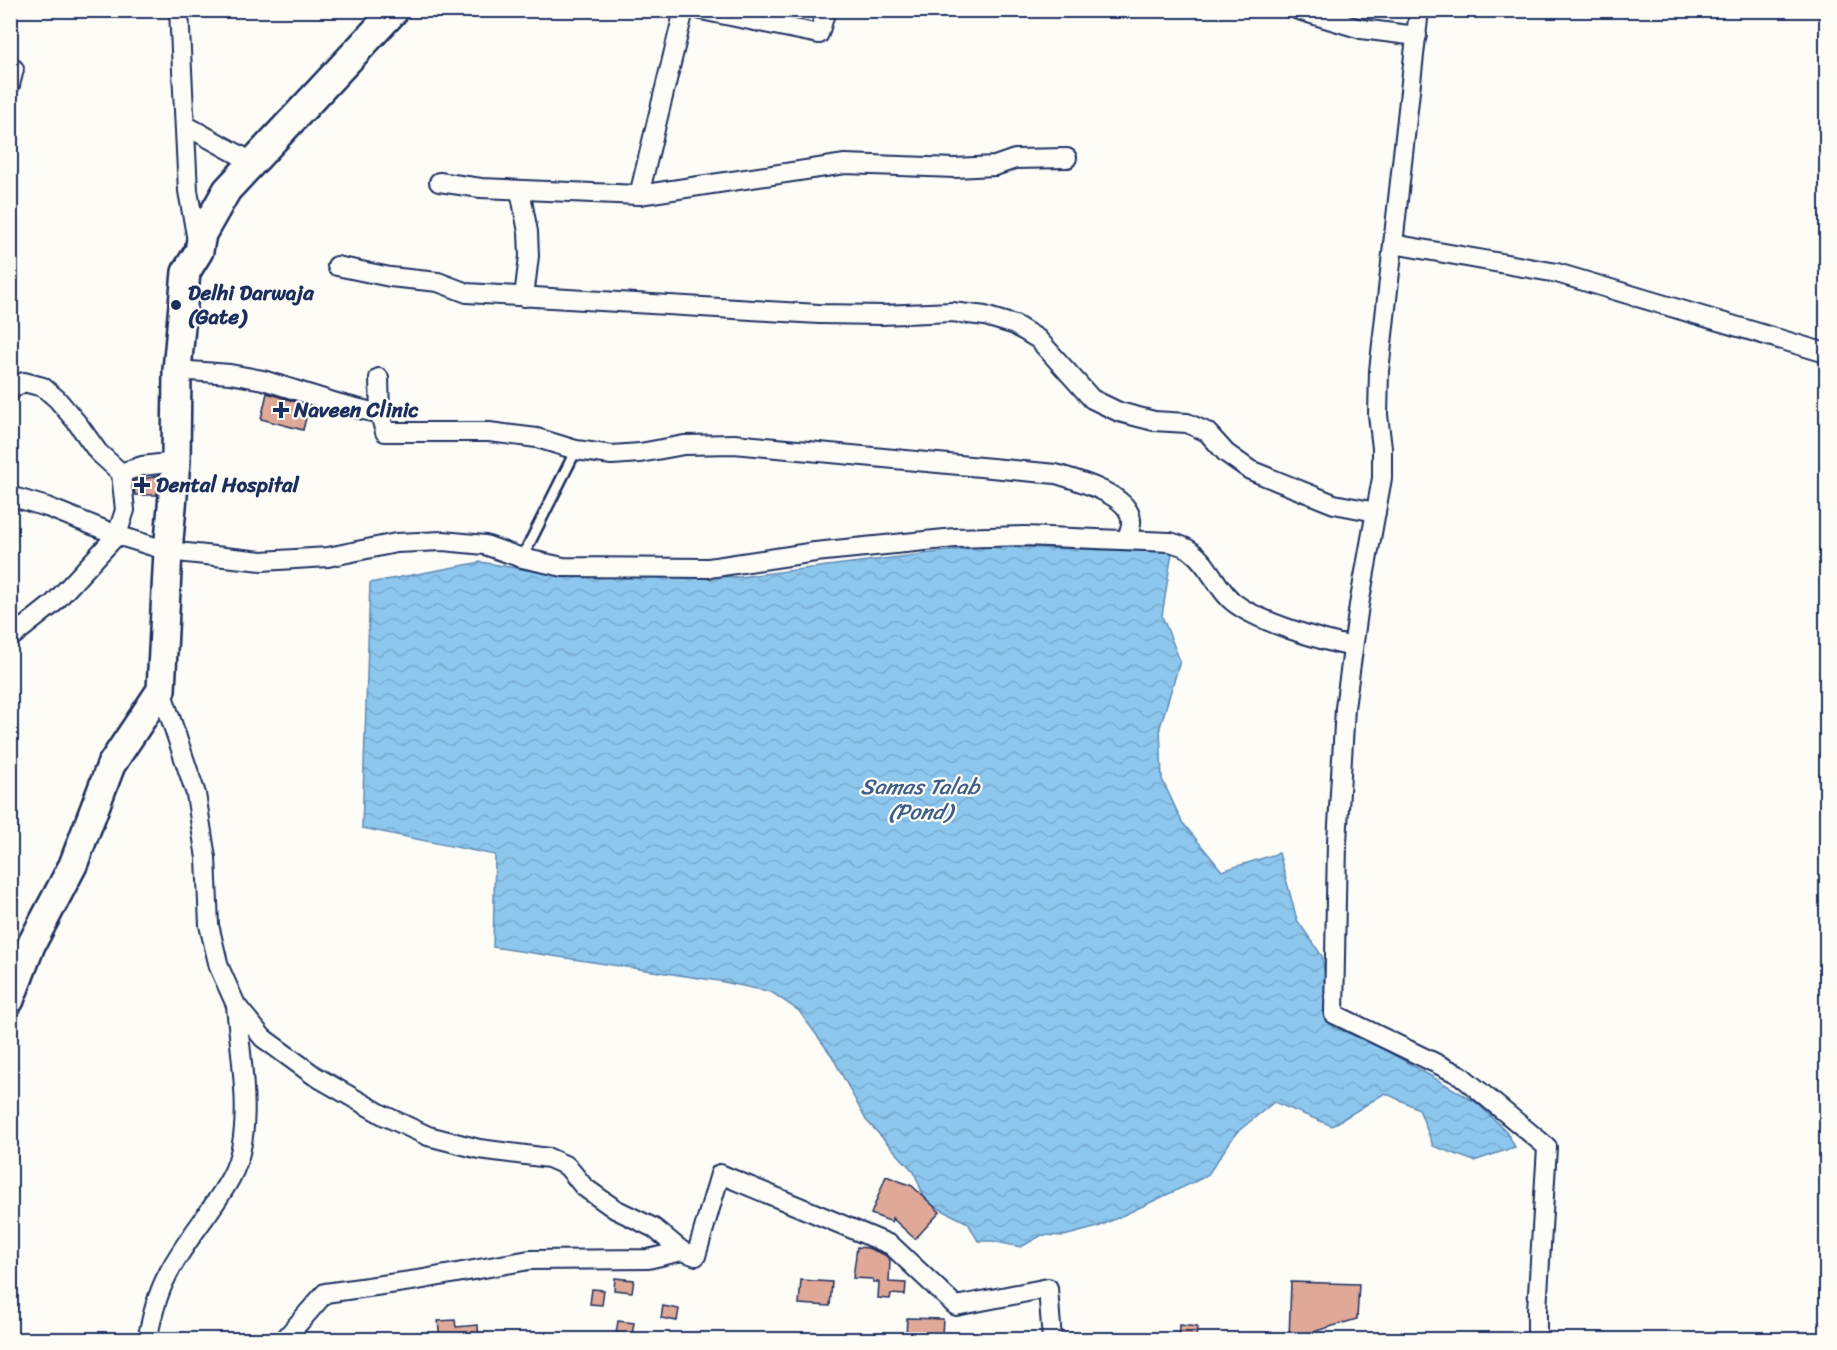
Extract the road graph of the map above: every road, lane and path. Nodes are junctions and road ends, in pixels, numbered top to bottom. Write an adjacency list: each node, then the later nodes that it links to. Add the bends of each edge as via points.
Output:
1 (395, 10): 14 (street)
2 (684, 10): 17 (street)
3 (701, 10): 4 (street, via 819,34)
4 (826, 10)
5 (1298, 10): 8 (street)
6 (1419, 10): 9 (street)
7 (180, 13): 12 (street)
8 (1343, 17): 9 (street, via 1361,28)
9 (1417, 36): 18 (street)
10 (10, 68): 11 (street, via 14,69)
11 (10, 85)
12 (185, 125): 14 (street); 19 (street, via 188,191)
13 (1067, 158): 17 (street, via 1015,159 995,166 955,168 845,164)
14 (252, 162): 19 (street, via 227,190 202,234)
15 (439, 182): 16 (street)
16 (520, 190): 17 (street); 21 (street, via 529,256)
17 (639, 195)
18 (1393, 244): 22 (street, via 1557,273); 31 (street, via 1379,371 1382,468)
19 (199, 250): 23 (street, via 186,272)
20 (337, 266): 21 (street, via 438,282 467,293)
21 (524, 297): 31 (street, via 819,315 952,312 985,316 1015,325 1038,339 1092,399 1119,412 1154,421 1187,423 1207,432 1226,453 1250,470 1334,504)
22 (1827, 353)
23 (177, 370): 26 (street, via 263,380); 28 (street)
24 (378, 378): 26 (street)
25 (11, 387): 29 (street, via 24,382 43,387)
26 (380, 414): 27 (street, via 385,432 489,432 537,438)
27 (576, 450): 33 (street, via 640,453 684,445 734,444 1056,474 1112,496 1131,520); 35 (lane)
28 (176, 462): 29 (street); 34 (street)
29 (121, 473): 32 (street, via 125,510)
30 (10, 496): 32 (street)
31 (1376, 512): 37 (street)
32 (117, 535): 34 (street); 36 (street, via 52,604)
33 (1127, 539): 35 (street, via 955,538 815,552 709,568 562,567); 37 (street, via 1170,542 1190,550 1233,602 1275,623)
34 (168, 551): 35 (street, via 262,561 300,560 396,543 443,542 485,545); 38 (street)
35 (522, 558)
36 (10, 638)
37 (1353, 646): 45 (street, via 1337,842 1334,1014 1460,1075 1547,1147)
38 (161, 690): 39 (street, via 111,765 73,865 31,945); 40 (street, via 196,794 206,858 209,925 219,967)
39 (10, 1000)
40 (236, 1005): 41 (street, via 263,1038 315,1076 383,1115 428,1136 479,1149 549,1158 567,1166 584,1187 615,1209 654,1228); 42 (street, via 245,1115 241,1148 231,1177 167,1274 152,1313)
41 (682, 1251): 43 (street, via 648,1259 528,1260 325,1293); 44 (street, via 696,1256 720,1174 891,1245 956,1306 1048,1288)
42 (147, 1340)
43 (284, 1340)
44 (1052, 1340)
45 (1537, 1340)

